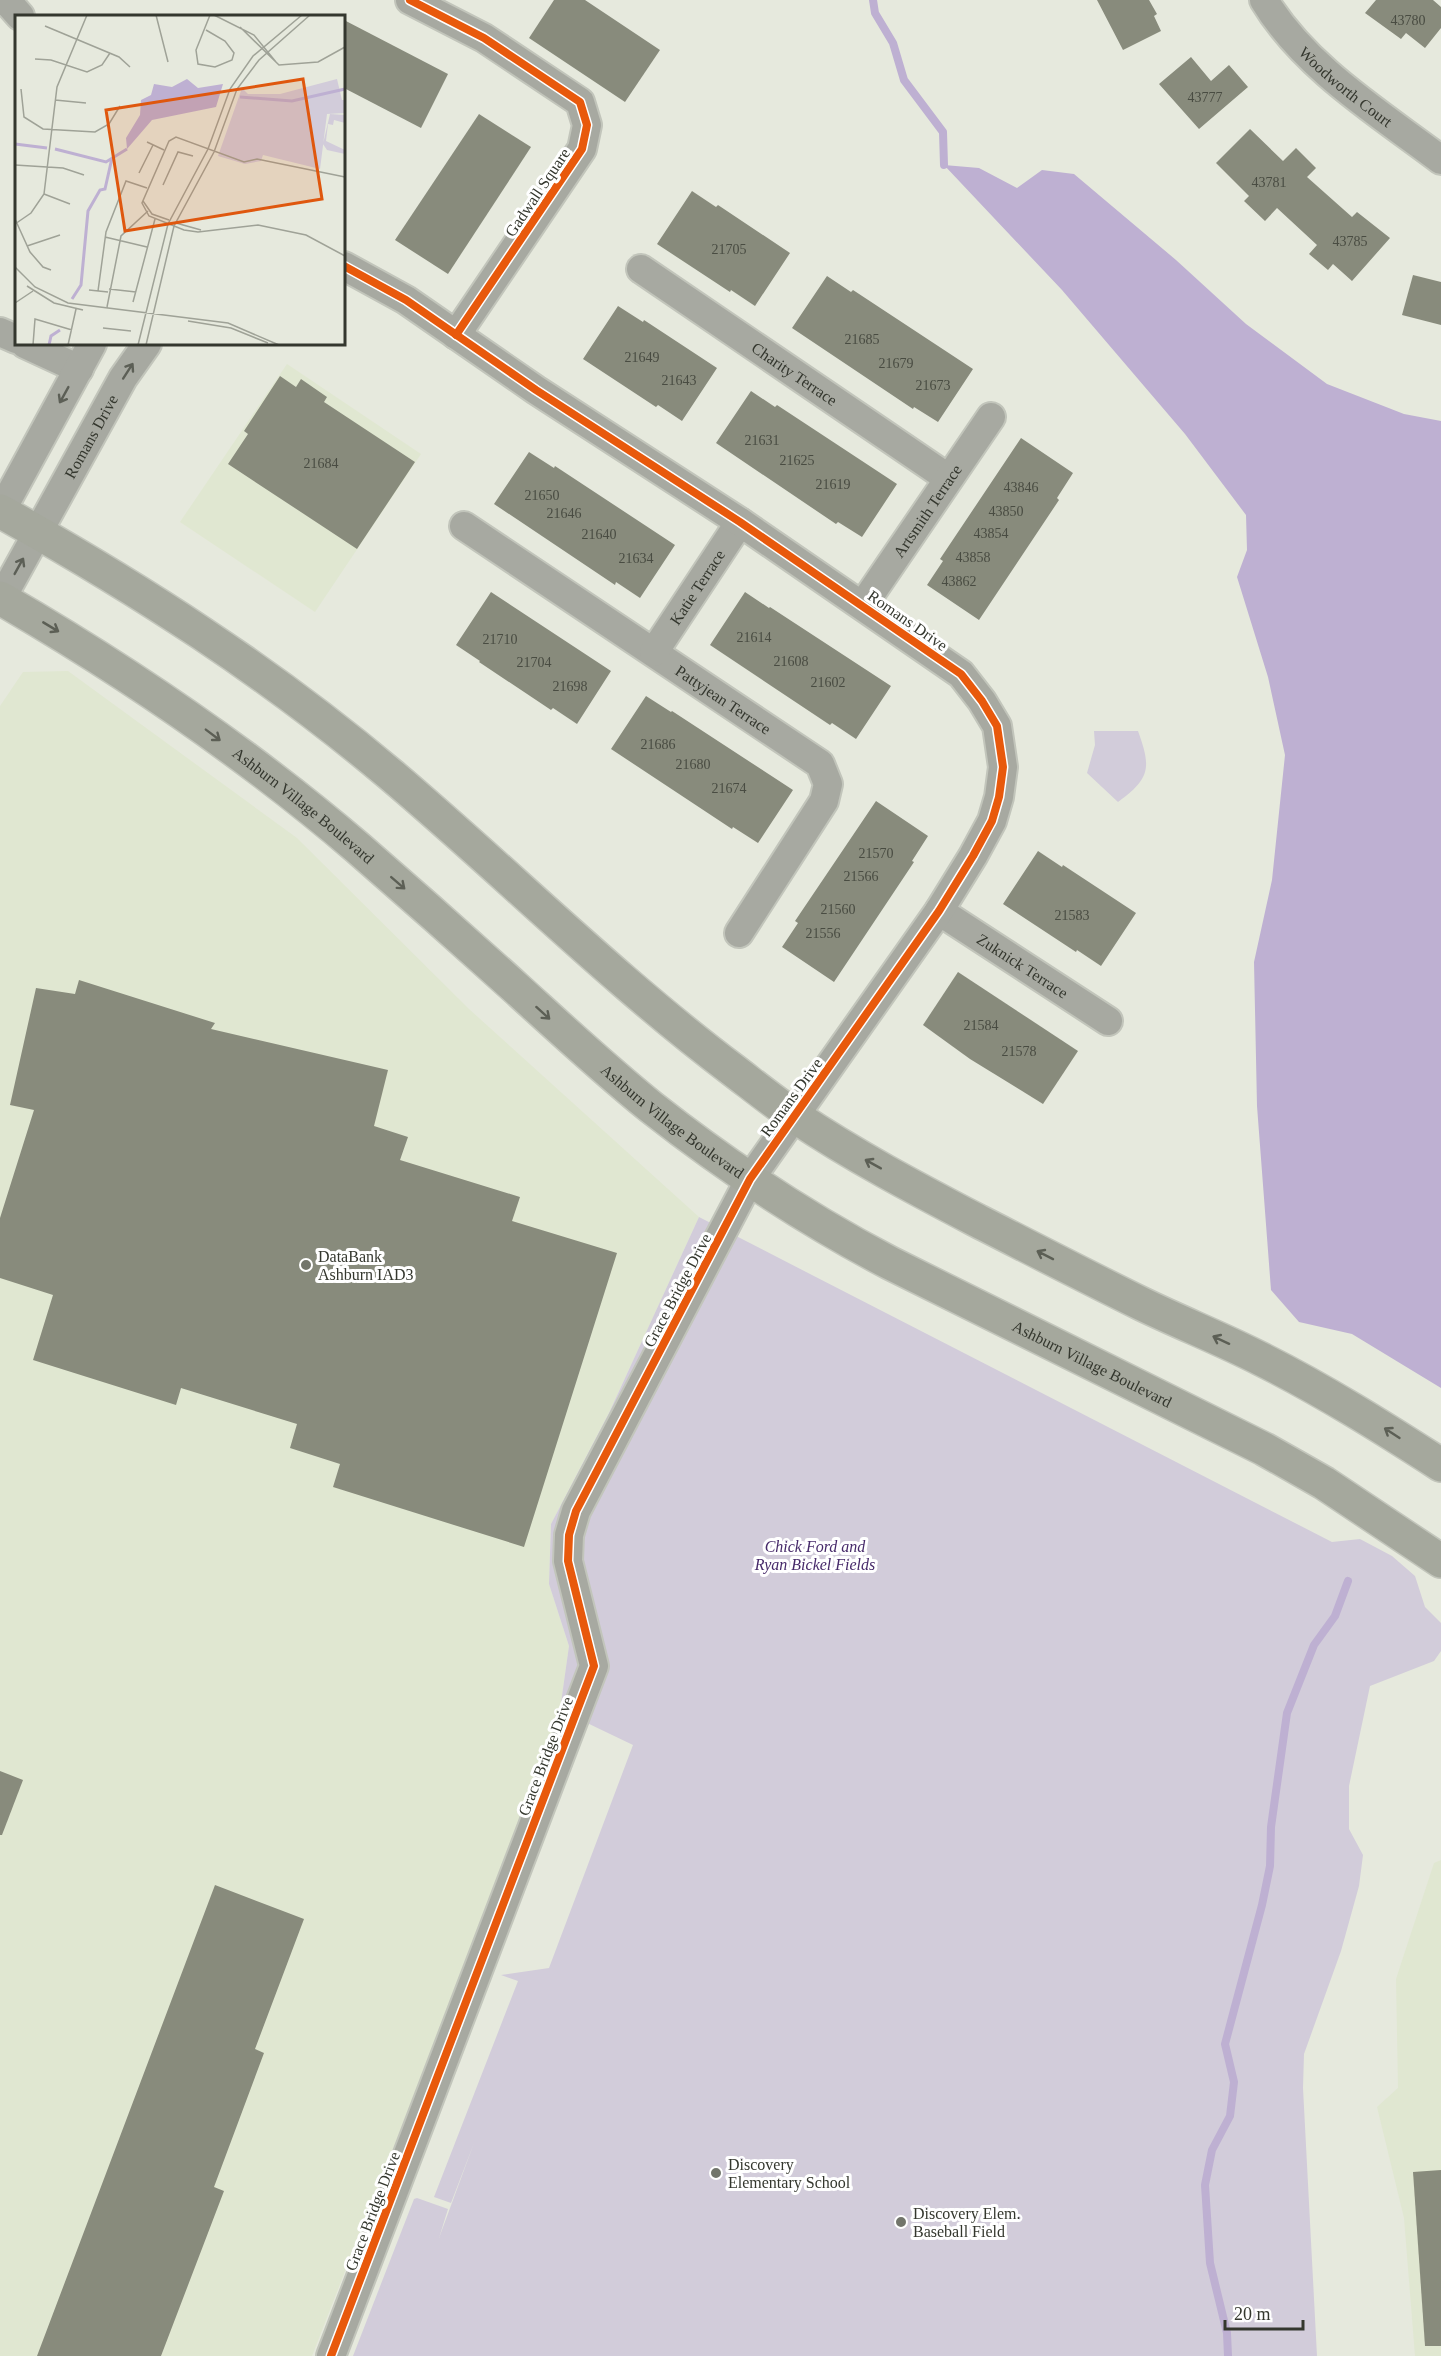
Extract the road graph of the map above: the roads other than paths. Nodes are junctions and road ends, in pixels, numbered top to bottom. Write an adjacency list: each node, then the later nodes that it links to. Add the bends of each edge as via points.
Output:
1 (6, 0): 4 (street)
2 (410, 0): 9 (street, Gadwall Square, via 484,38 580,102 588,125 582,149)
3 (1264, 0): 5 (street, Woodworth Court, via 1301,47 1337,80)
4 (19, 15)
5 (1441, 160)
6 (345, 267): 9 (street, Romans Drive, via 406,300)
7 (641, 269): 16 (street, Charity Terrace)
8 (0, 332): 10 (street)
9 (456, 335): 18 (street, Romans Drive)
10 (15, 339)
11 (27, 345): 14 (street)
12 (91, 345): 14 (street)
13 (146, 345): 20 (street, Romans Drive, one-way to 13, via 123,378)
14 (79, 369): 17 (street, one-way to 17)
15 (990, 417): 16 (street, Artsmith Terrace)
16 (948, 478): 22 (street, Artsmith Terrace)
17 (0, 512): 20 (main road)
18 (740, 522): 22 (street, Romans Drive); 23 (street, Katie Terrace)
19 (464, 526): 23 (street, Pattyjean Terrace)
20 (38, 532): 21 (street, Romans Drive, one-way to 20); 27 (main road, via 229,650 346,738 465,838 684,1034)
21 (0, 599): 28 (main road, Ashburn Village Boulevard, one-way to 28, via 133,680 285,789 380,867 651,1107)
22 (863, 605): 24 (street, Romans Drive, via 961,674 997,726 1003,767 992,821)
23 (654, 652): 25 (street, Pattyjean Terrace, via 820,764 828,784 824,801)
24 (939, 911): 26 (street, Zuknick Terrace); 27 (street, Romans Drive)
25 (739, 933)
26 (1108, 1021)
27 (794, 1116): 28 (street, Romans Drive); 29 (main road, one-way to 27, via 1365,1416 1271,1365 981,1222)
28 (750, 1179): 30 (main road, Ashburn Village Boulevard, via 841,1238 1274,1455 1324,1483); 31 (street, Grace Bridge Drive, via 576,1511 569,1535 568,1561 594,1666)
29 (1441, 1465)
30 (1441, 1561)
31 (332, 2356)

